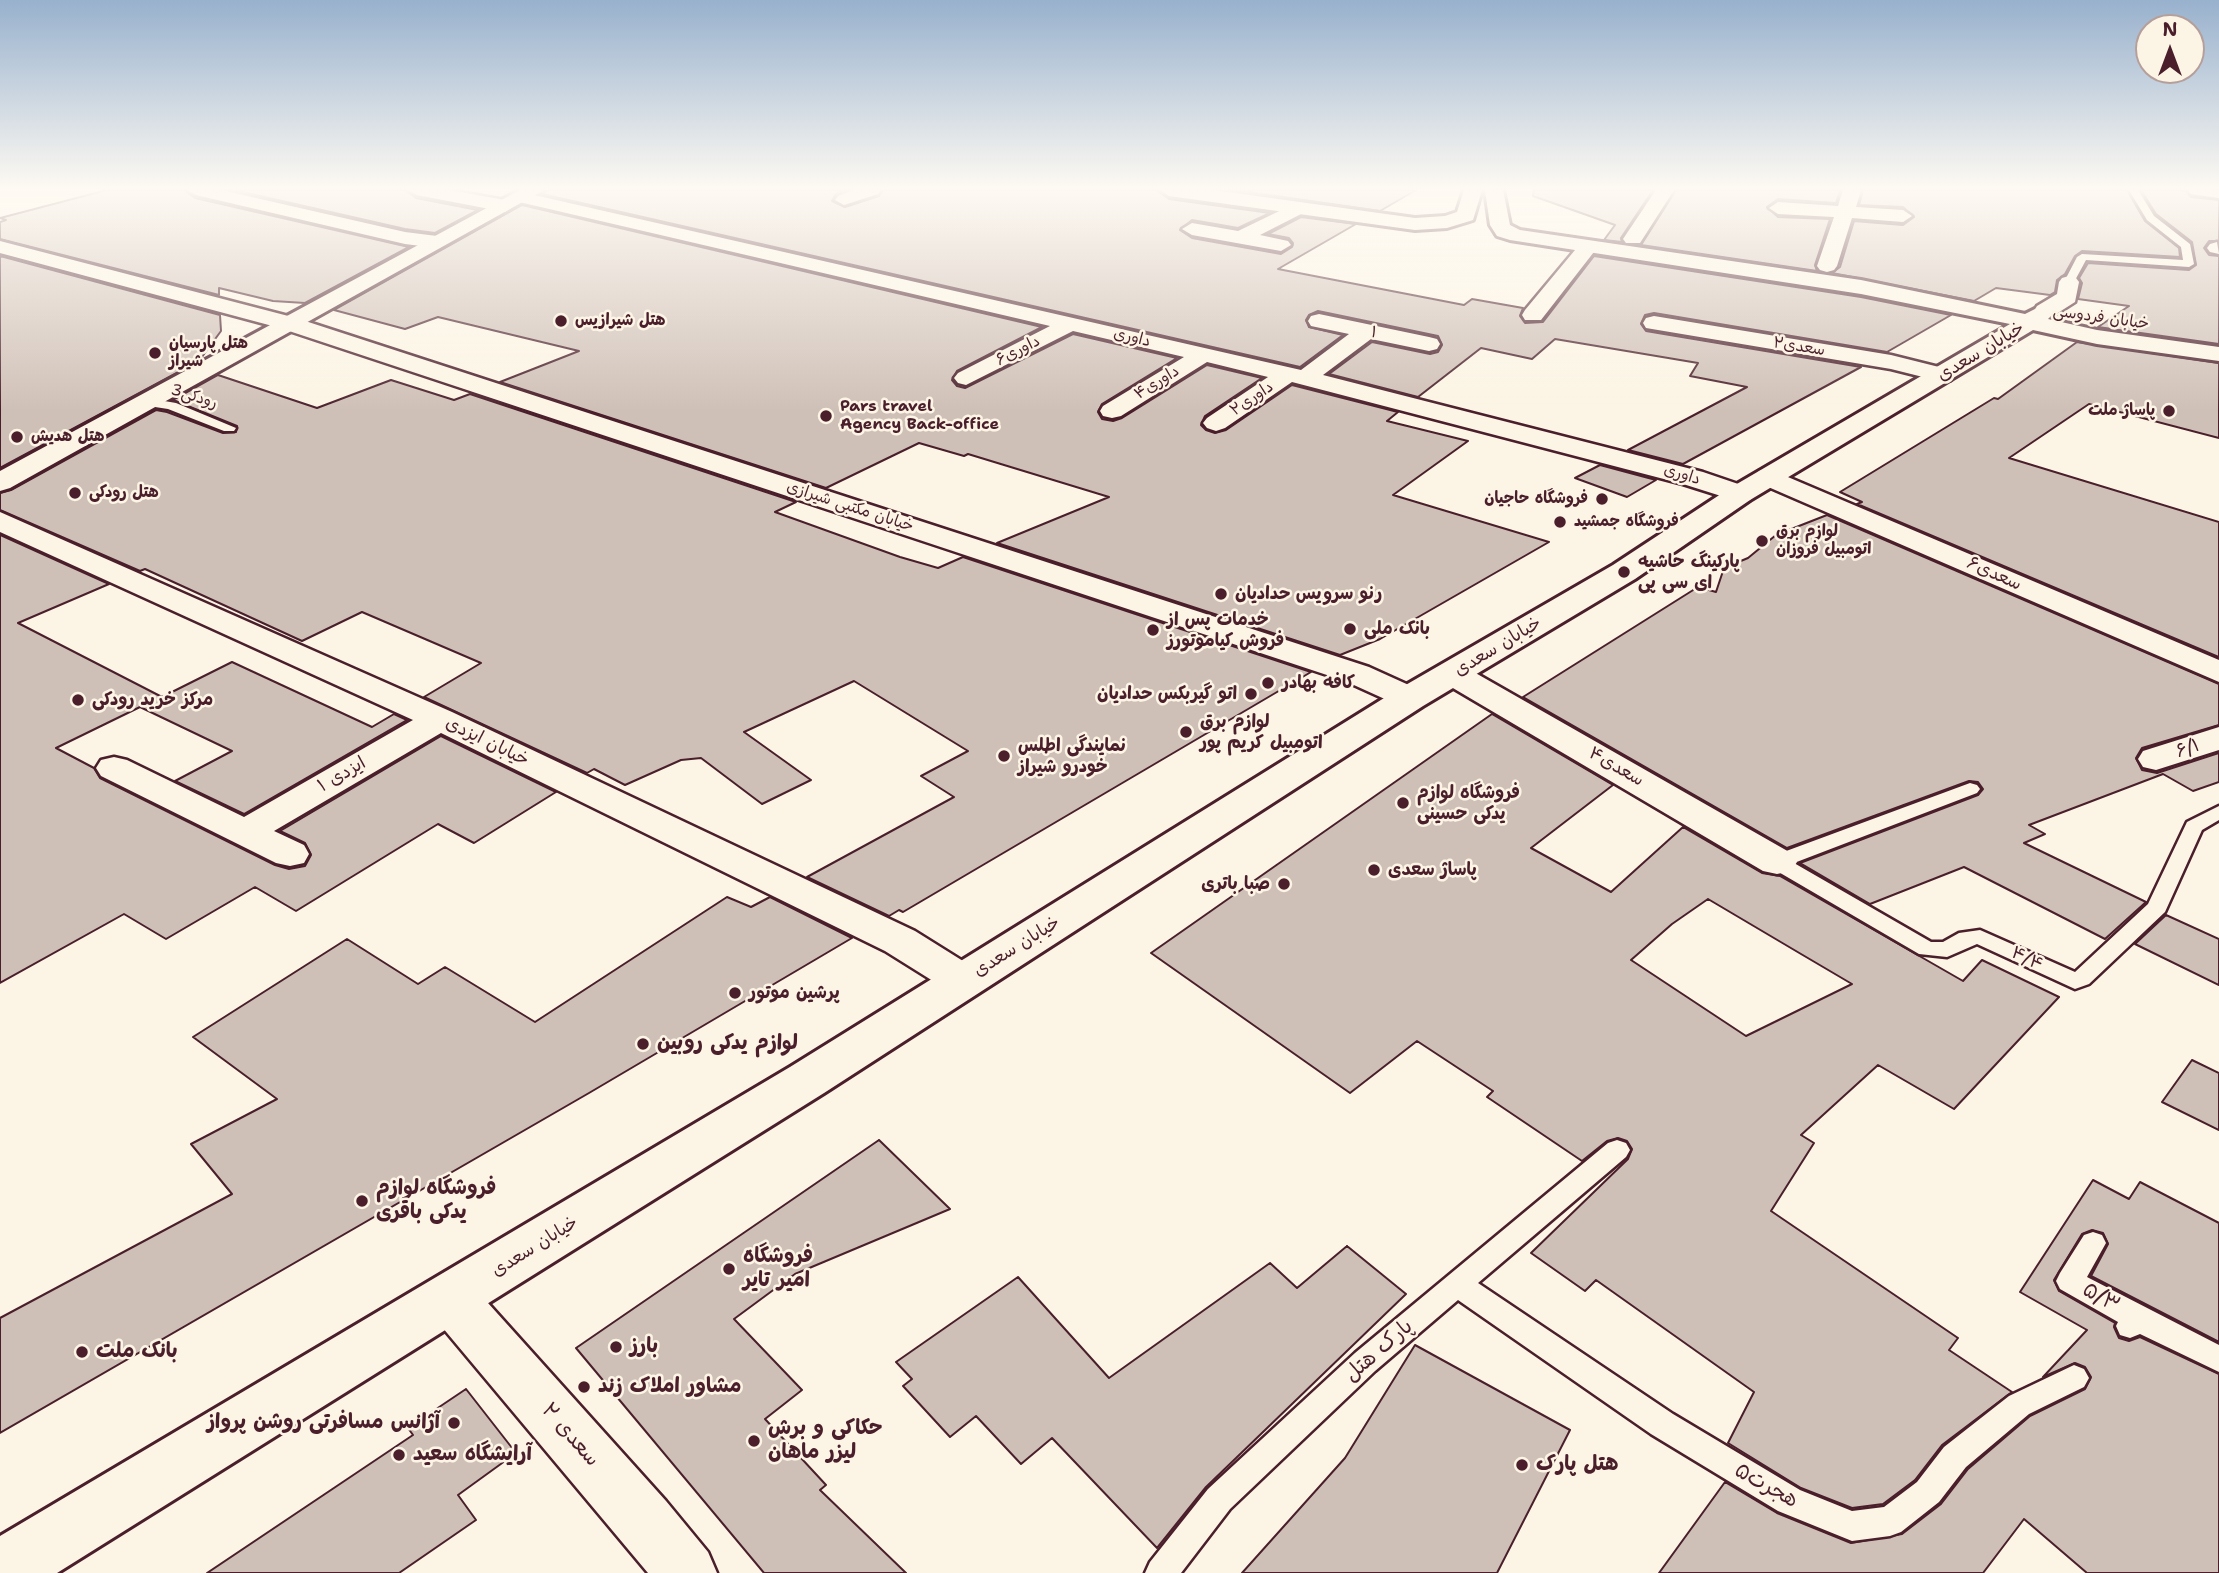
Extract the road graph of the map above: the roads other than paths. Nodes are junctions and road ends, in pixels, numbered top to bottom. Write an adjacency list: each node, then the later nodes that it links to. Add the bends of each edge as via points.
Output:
1 (60, 263): 15 (street, خیابان مکتبی شیرازی)
2 (398, 263): 15 (street)
3 (806, 263): 17 (street, داوری)
4 (1575, 263): 12 (street)
5 (1693, 263): 13 (street, خیابان فردوسی)
6 (1808, 263): 10 (street, خیابان فردوسی)
7 (2079, 263): 11 (lane)
8 (2160, 263): 9 (lane)
9 (2189, 263)
10 (1827, 266): 13 (street, خیابان فردوسی)
11 (2069, 282): 13 (street, via 2067,297)
12 (1533, 315)
13 (2039, 316): 19 (street, خیابان فردوسی); 21 (street, خیابان فردوسی, via 2098,337); 23 (street, خیابان سعدی)
14 (1319, 321): 18 (street, ۱)
15 (288, 323): 26 (street); 35 (street, خیابان مکتبی شیرازی, via 1357,674)
16 (1654, 323): 23 (street, سعدی۲, via 1891,362)
17 (1070, 324): 22 (street, داوری); 25 (street, داوری۶)
18 (1367, 331): 20 (street, ۱); 24 (street, داوری۲)
19 (2219, 334)
20 (1429, 344)
21 (2219, 354)
22 (1203, 355): 24 (street, داوری); 27 (street, داوری۴)
23 (1943, 375): 31 (street, خیابان سعدی)
24 (1297, 376): 28 (street, داوری۲); 31 (street, داوری, via 1693,478)
25 (966, 378)
26 (148, 402): 29 (lane, 3رودکی); 30 (street)
27 (1112, 411)
28 (1216, 423)
29 (229, 428)
30 (0, 482)
31 (1754, 485): 33 (street, سعدی۶); 34 (street, خیابان سعدی, via 1624,572)
32 (0, 521): 36 (street, خیابان ایزدی)
33 (2219, 672)
34 (1453, 674): 35 (street, خیابان سعدی); 44 (street, سعدی۴)
35 (1410, 698): 45 (street, خیابان سعدی)
36 (440, 719): 42 (street, ایزدی ۱); 45 (street, خیابان ایزدی, via 900,941)
37 (2219, 738): 38 (street, ۶/۱)
38 (2156, 759)
39 (114, 768): 42 (street)
40 (1970, 789): 44 (lane)
41 (2219, 812): 44 (lane, ۴/۴, via 2194,826 2158,907 2075,981 1980,937 1967,938 1947,950 1927,949)
42 (245, 832): 43 (street)
43 (289, 854)
44 (1777, 862)
45 (964, 981): 49 (street, خیابان سعدی)
46 (1617, 1150): 48 (lane, پارک هتل)
47 (2093, 1243): 50 (lane, ۵/۳, via 2070,1280 2132,1321)
48 (1457, 1284): 51 (lane, هجرت۵, via 1662,1424 1789,1501 1852,1526 1891,1521 1928,1493 1955,1457 2019,1405); 54 (lane, پارک هتل, via 1365,1362 1219,1499)
49 (451, 1299): 52 (street, خیابان سعدی); 53 (street, سعدی ۲)
50 (2219, 1359)
51 (2074, 1378)
52 (0, 1572)
53 (686, 1573)
54 (1161, 1573)

